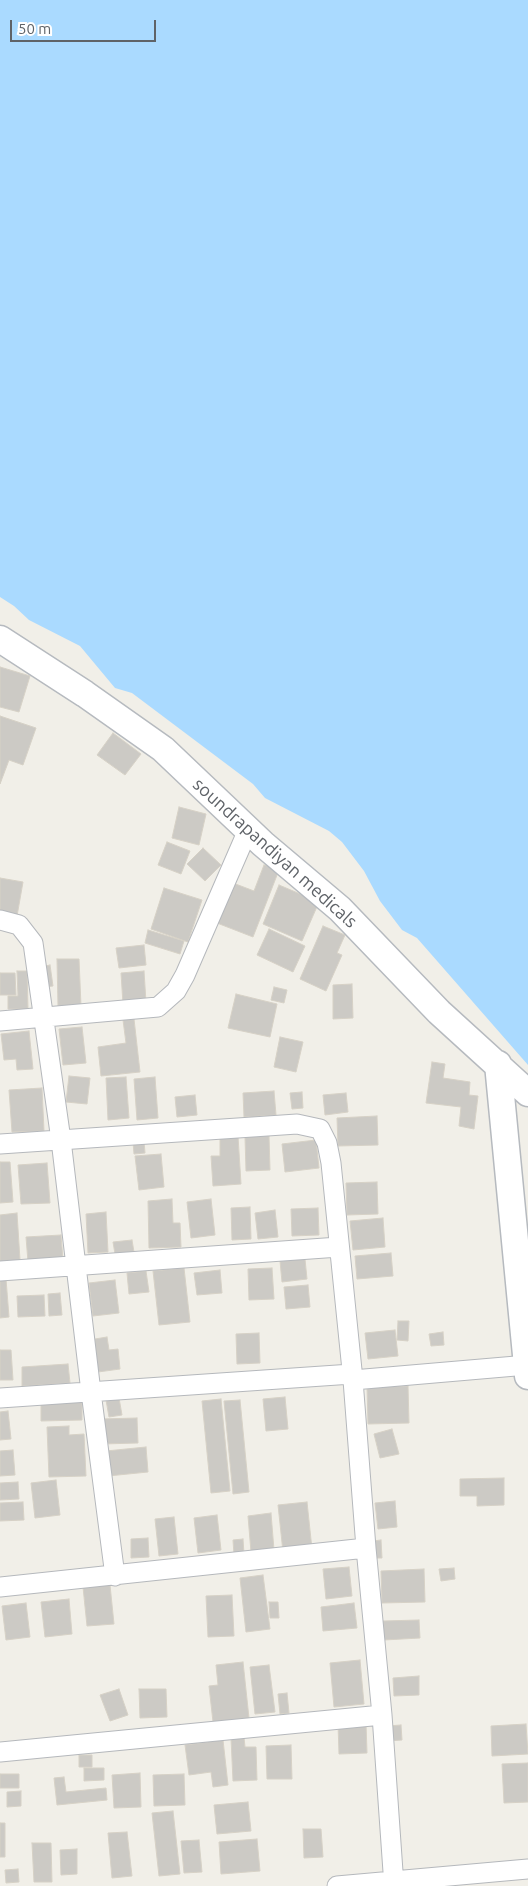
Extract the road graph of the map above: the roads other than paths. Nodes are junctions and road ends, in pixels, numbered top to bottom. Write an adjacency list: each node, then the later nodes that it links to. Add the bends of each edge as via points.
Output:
1 (0, 639): 2 (main road, soundrapandiyan medicals, via 163,749)
2 (248, 830): 4 (street, via 176,991 158,1007); 6 (main road, soundrapandiyan medicals, via 340,909 439,1012)
3 (0, 920): 4 (street, via 19,925 33,943)
4 (43, 1017): 5 (street); 8 (street)
5 (0, 1021)
6 (498, 1064): 7 (main road, soundrapandiyan medicals); 13 (main road)
7 (528, 1093)
8 (61, 1140): 9 (street); 10 (street, via 297,1124 320,1129 331,1163); 11 (street)
9 (0, 1144)
10 (339, 1247): 11 (street); 14 (street)
11 (76, 1266): 12 (street); 15 (street)
12 (0, 1271)
13 (528, 1369): 14 (street)
14 (353, 1377): 15 (street); 17 (street)
15 (91, 1392): 16 (street); 18 (street)
16 (0, 1398)
17 (366, 1548): 18 (street); 20 (street)
18 (115, 1576): 19 (street)
19 (0, 1587)
20 (382, 1716): 21 (street); 23 (street)
21 (0, 1752)
22 (528, 1869): 23 (street)
23 (394, 1883): 24 (street)
24 (337, 1886)

